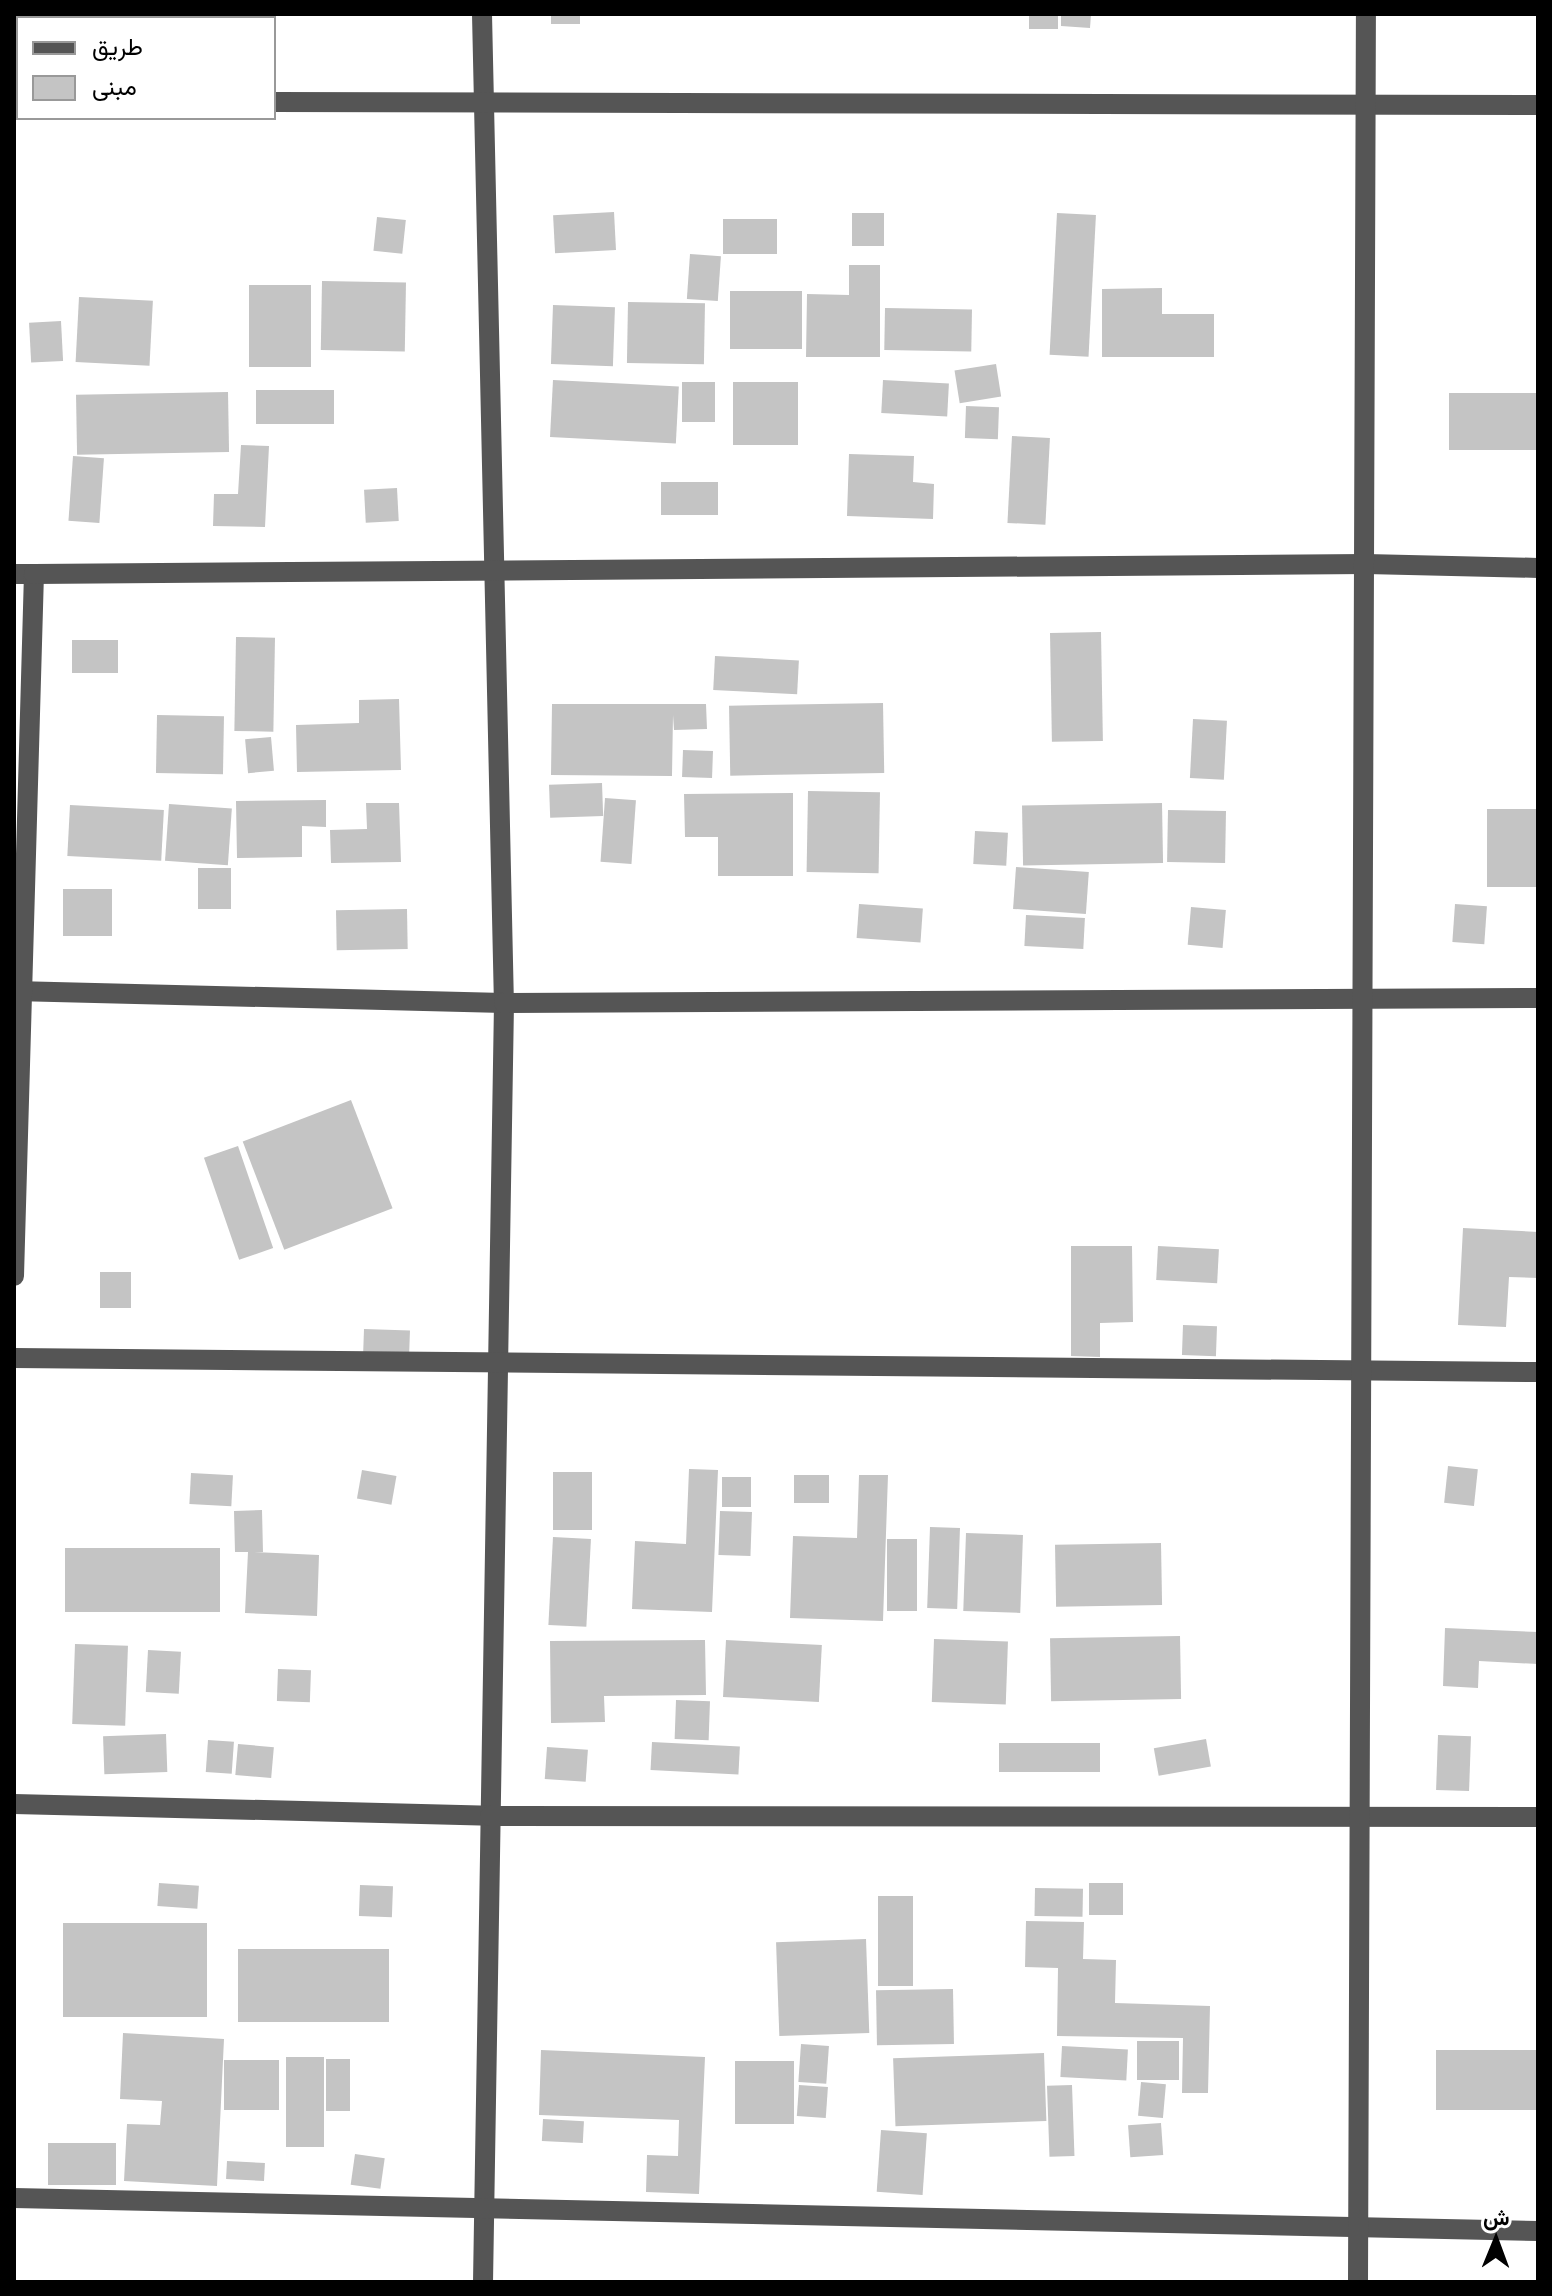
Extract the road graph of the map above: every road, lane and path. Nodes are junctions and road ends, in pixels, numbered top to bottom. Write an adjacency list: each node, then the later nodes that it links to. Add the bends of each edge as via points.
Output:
1 (482, 14): 5 (street)
2 (1366, 14): 4 (street)
3 (276, 102): 5 (street)
4 (1366, 102): 5 (street); 6 (street); 7 (street)
5 (482, 105): 9 (street)
6 (1538, 105)
7 (1366, 564): 8 (street); 9 (street); 13 (street)
8 (1538, 568)
9 (497, 571): 10 (street); 14 (street)
10 (24, 574): 11 (street)
11 (20, 991): 14 (street); 15 (street)
12 (1538, 998): 13 (street)
13 (1362, 999): 14 (street); 18 (street)
14 (504, 1003): 17 (street)
15 (14, 1276)
16 (14, 1358): 17 (street)
17 (499, 1361): 18 (street); 21 (street)
18 (1361, 1367): 19 (street); 23 (street)
19 (1538, 1372)
20 (14, 1804): 21 (street)
21 (490, 1816): 23 (street); 25 (street)
22 (1538, 1817): 23 (street)
23 (1360, 1818): 26 (street)
24 (14, 2198): 25 (street)
25 (483, 2205): 26 (street); 28 (street)
26 (1358, 2228): 27 (street); 29 (street)
27 (1538, 2231)
28 (483, 2282)
29 (1358, 2282)

